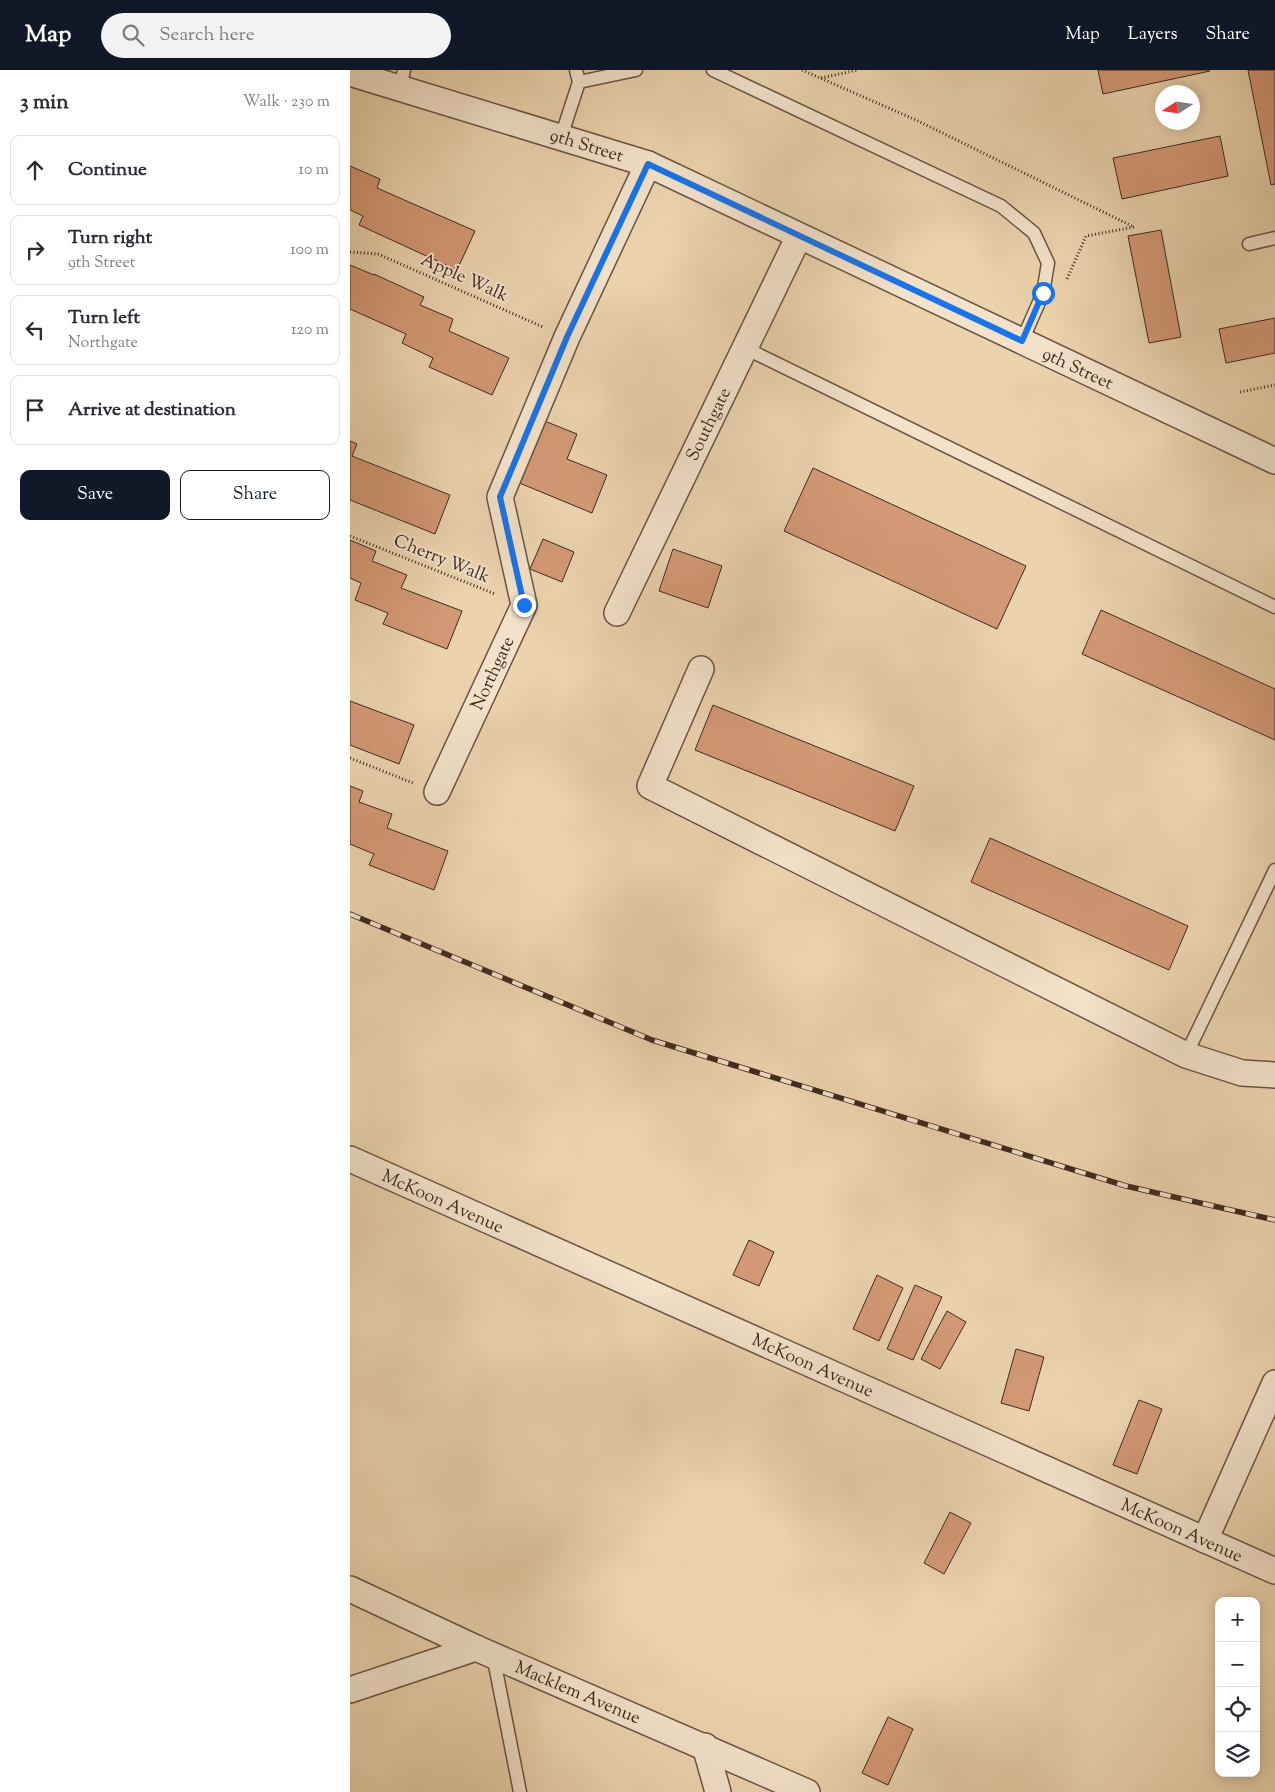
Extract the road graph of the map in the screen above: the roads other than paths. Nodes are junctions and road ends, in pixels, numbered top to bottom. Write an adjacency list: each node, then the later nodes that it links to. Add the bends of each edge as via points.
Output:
1 (636, 70): 4 (lane)
2 (713, 70): 11 (lane, via 1001,206 1034,233 1048,263 1043,293)
3 (350, 73): 5 (street, 9th Street)
4 (577, 76): 6 (lane)
5 (402, 79): 6 (street, 9th Street)
6 (561, 137): 7 (street, 9th Street)
7 (648, 164): 8 (street, 9th Street); 17 (street, Northgate, via 567,337 500,497 524,605)
8 (799, 236): 11 (street, 9th Street); 12 (street, Southgate)
9 (1275, 238): 10 (lane)
10 (1249, 244)
11 (1022, 341): 13 (street, 9th Street)
12 (745, 348): 14 (lane); 15 (street, Southgate)
13 (1275, 461)
14 (1275, 607)
15 (617, 613)
16 (702, 669): 19 (street, via 650,786)
17 (437, 792)
18 (1275, 870): 19 (lane)
19 (1186, 1055): 20 (street, via 1242,1073)
20 (1275, 1075)
21 (350, 1159): 23 (street, McKoon Avenue)
22 (1275, 1383): 23 (street)
23 (1205, 1540): 24 (street, McKoon Avenue)
24 (1275, 1571)
25 (350, 1590): 26 (street, Macklem Avenue)
26 (484, 1652): 27 (street); 28 (street, Macklem Avenue); 29 (lane)
27 (350, 1690)
28 (705, 1746): 30 (street); 31 (street, Macklem Avenue)
29 (520, 1792)
30 (718, 1792)
31 (807, 1792)

